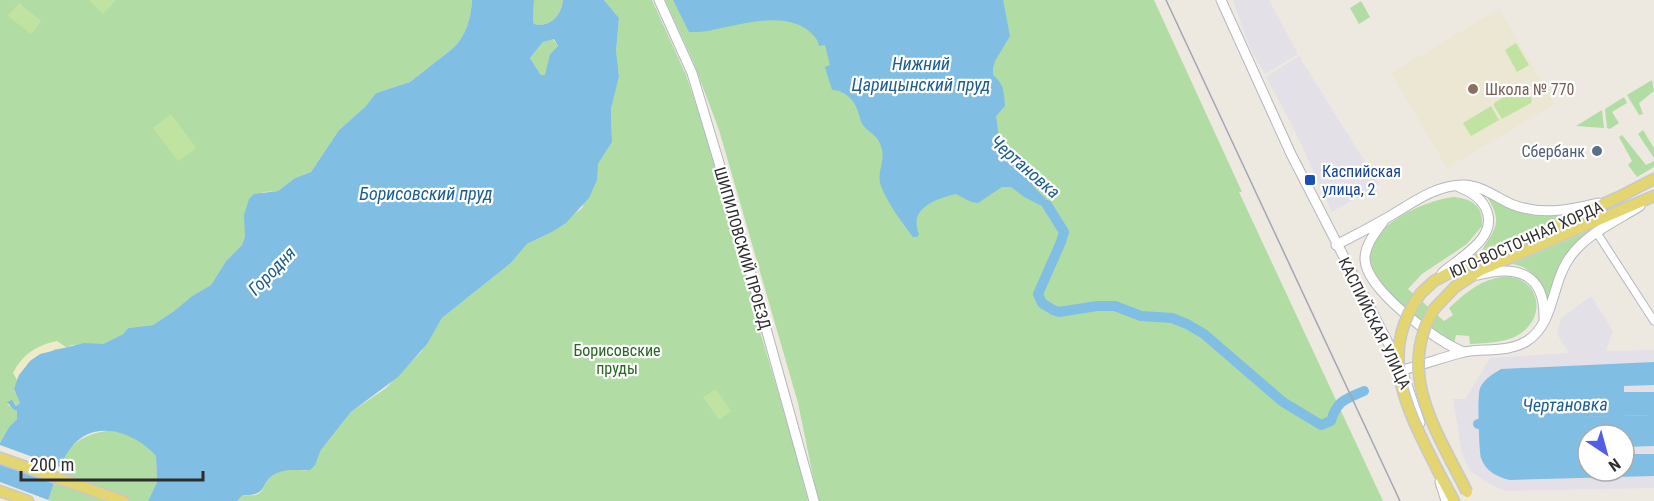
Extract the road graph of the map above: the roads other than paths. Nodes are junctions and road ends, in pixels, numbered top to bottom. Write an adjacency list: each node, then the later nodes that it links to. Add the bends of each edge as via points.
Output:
1 (659, 0): 22 (main road, ШИПИЛОВСКИЙ ПРОЕЗД, via 692,73)
2 (1215, 0): 4 (main road, КАСПИЙСКАЯ УЛИЦА)
3 (1221, 0): 4 (main road, КАСПИЙСКАЯ УЛИЦА)
4 (1289, 150): 11 (main road, КАСПИЙСКАЯ УЛИЦА)
5 (1654, 179): 8 (main road, ЮГО-ВОСТОЧНАЯ ХОРДА)
6 (1454, 186): 8 (main road, via 1478,187 1514,205 1540,211 1568,210); 9 (main road, via 1430,193); 13 (main road, via 1467,190 1483,204 1489,215 1488,227 1476,246)
7 (1654, 196): 10 (main road); 12 (main road, ЮГО-ВОСТОЧНАЯ ХОРДА)
8 (1619, 197): 13 (main road, ЮГО-ВОСТОЧНАЯ ХОРДА, via 1495,250)
9 (1386, 219): 11 (main road); 16 (main road, via 1367,248 1369,276 1380,291 1432,335)
10 (1597, 233): 14 (street); 15 (main road, via 1580,245 1562,268)
11 (1336, 245): 17 (main road, КАСПИЙСКАЯ УЛИЦА)
12 (1463, 280): 15 (main road, via 1506,270 1527,276 1540,295); 25 (main road, ЮГО-ВОСТОЧНАЯ ХОРДА, bridge, via 1434,309 1424,328 1417,363 1419,384 1430,415)
13 (1434, 281): 24 (main road, ЮГО-ВОСТОЧНАЯ ХОРДА, bridge, via 1406,317 1400,335 1399,374 1411,414)
14 (1654, 321)
15 (1543, 323): 16 (main road, via 1532,337 1516,346)
16 (1464, 352): 17 (main road)
17 (1402, 370): 23 (main road, КАСПИЙСКАЯ УЛИЦА)
18 (0, 458): 21 (main road)
19 (0, 491): 20 (main road)
20 (28, 501)
21 (123, 501)
22 (814, 501)
23 (1446, 501)
24 (1454, 501)
25 (1472, 501)

